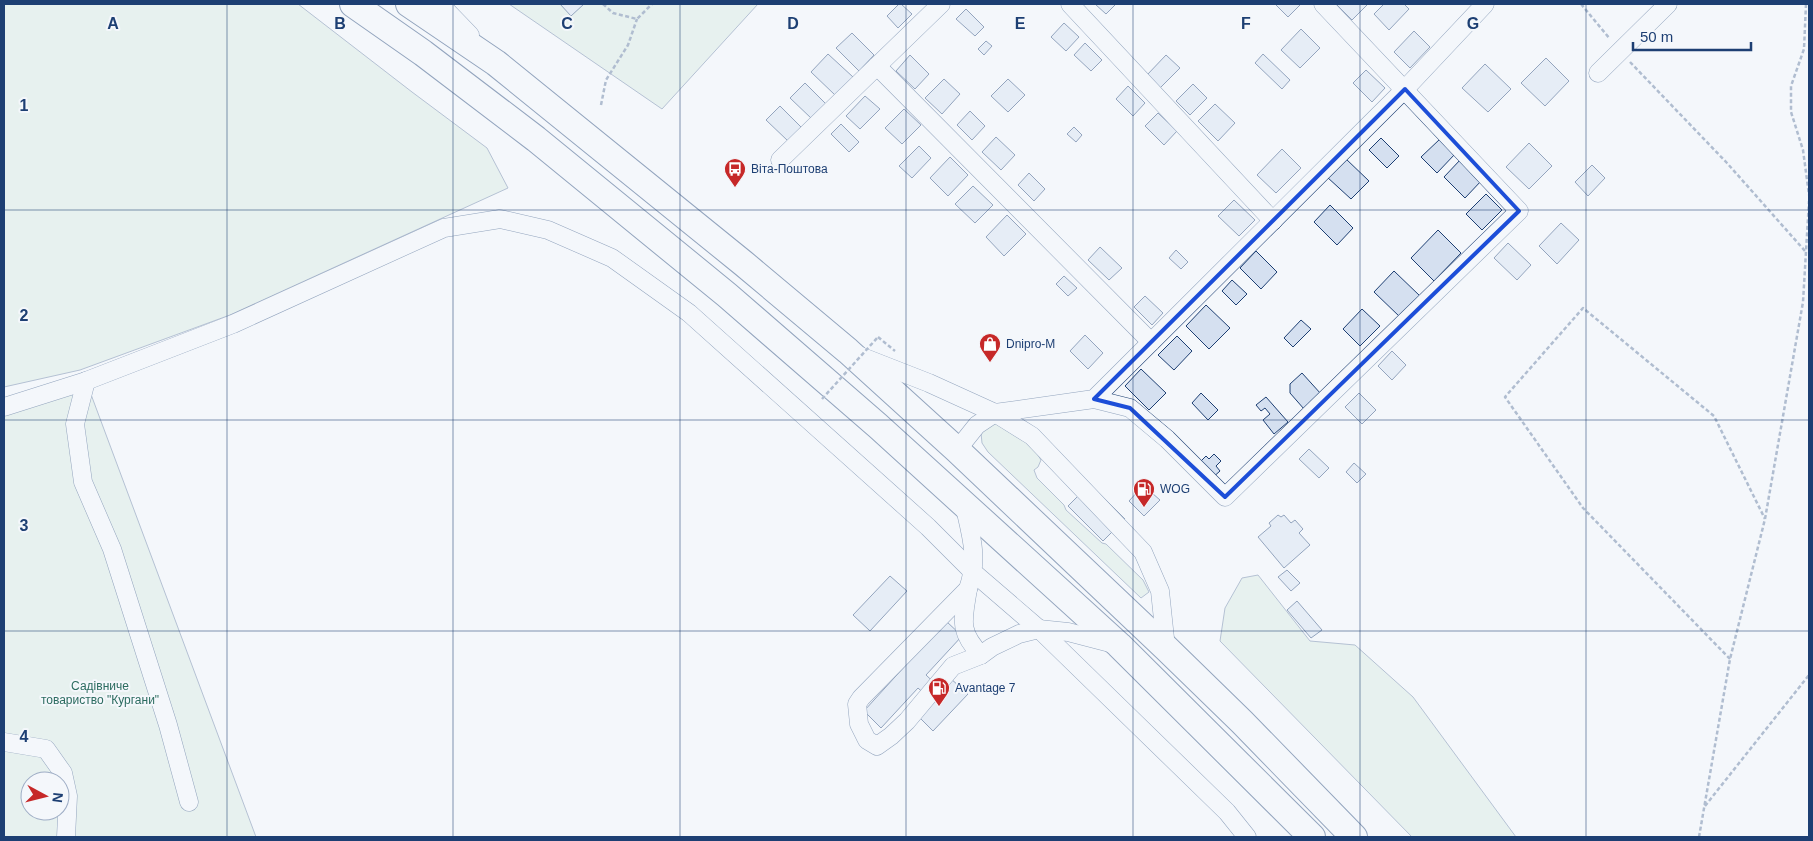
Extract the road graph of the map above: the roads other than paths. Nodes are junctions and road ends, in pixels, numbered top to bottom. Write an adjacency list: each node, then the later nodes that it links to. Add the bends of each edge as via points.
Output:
1 (352, 4): 22 (highway, via 536,139 711,282)
2 (409, 4): 9 (highway)
3 (440, 4): 9 (street)
4 (941, 4): 10 (street)
5 (1070, 4): 14 (street)
6 (1323, 4): 12 (street)
7 (1485, 4): 12 (street)
8 (1668, 4): 11 (street)
9 (496, 63): 16 (highway)
10 (877, 66): 13 (street); 15 (street)
11 (1598, 73)
12 (1405, 89): 14 (street); 18 (street, via 1520,211 1225,497 1167,439 1130,408)
13 (780, 160)
14 (1273, 220): 15 (street)
15 (1151, 342): 18 (street)
16 (848, 351): 20 (street); 21 (highway)
17 (86, 381): 19 (street); 23 (street, via 233,324 444,228 500,219 548,230 612,258 689,313 928,527); 29 (street, via 75,424 83,482 112,549 168,725)
18 (1094, 399): 20 (street)
19 (4, 407)
20 (995, 412): 21 (street, via 977,424); 26 (street, via 1032,436 1142,552 1160,591)
21 (957, 450): 26 (highway)
22 (964, 504): 23 (street, via 974,546); 25 (highway)
23 (971, 581): 24 (street); 27 (street, via 965,632 968,642); 27 (street, via 857,704 859,724 867,740 877,746 891,736 953,666)
24 (1039, 629): 25 (street, via 1068,632); 27 (street, via 1019,634); 31 (street, via 1227,812)
25 (1119, 645): 32 (highway)
26 (1166, 648): 33 (highway)
27 (981, 655)
28 (4, 742): 30 (street, via 46,748 63,773 68,796)
29 (188, 802)
30 (66, 837)
31 (1247, 837)
32 (1312, 837)
33 (1354, 837)

